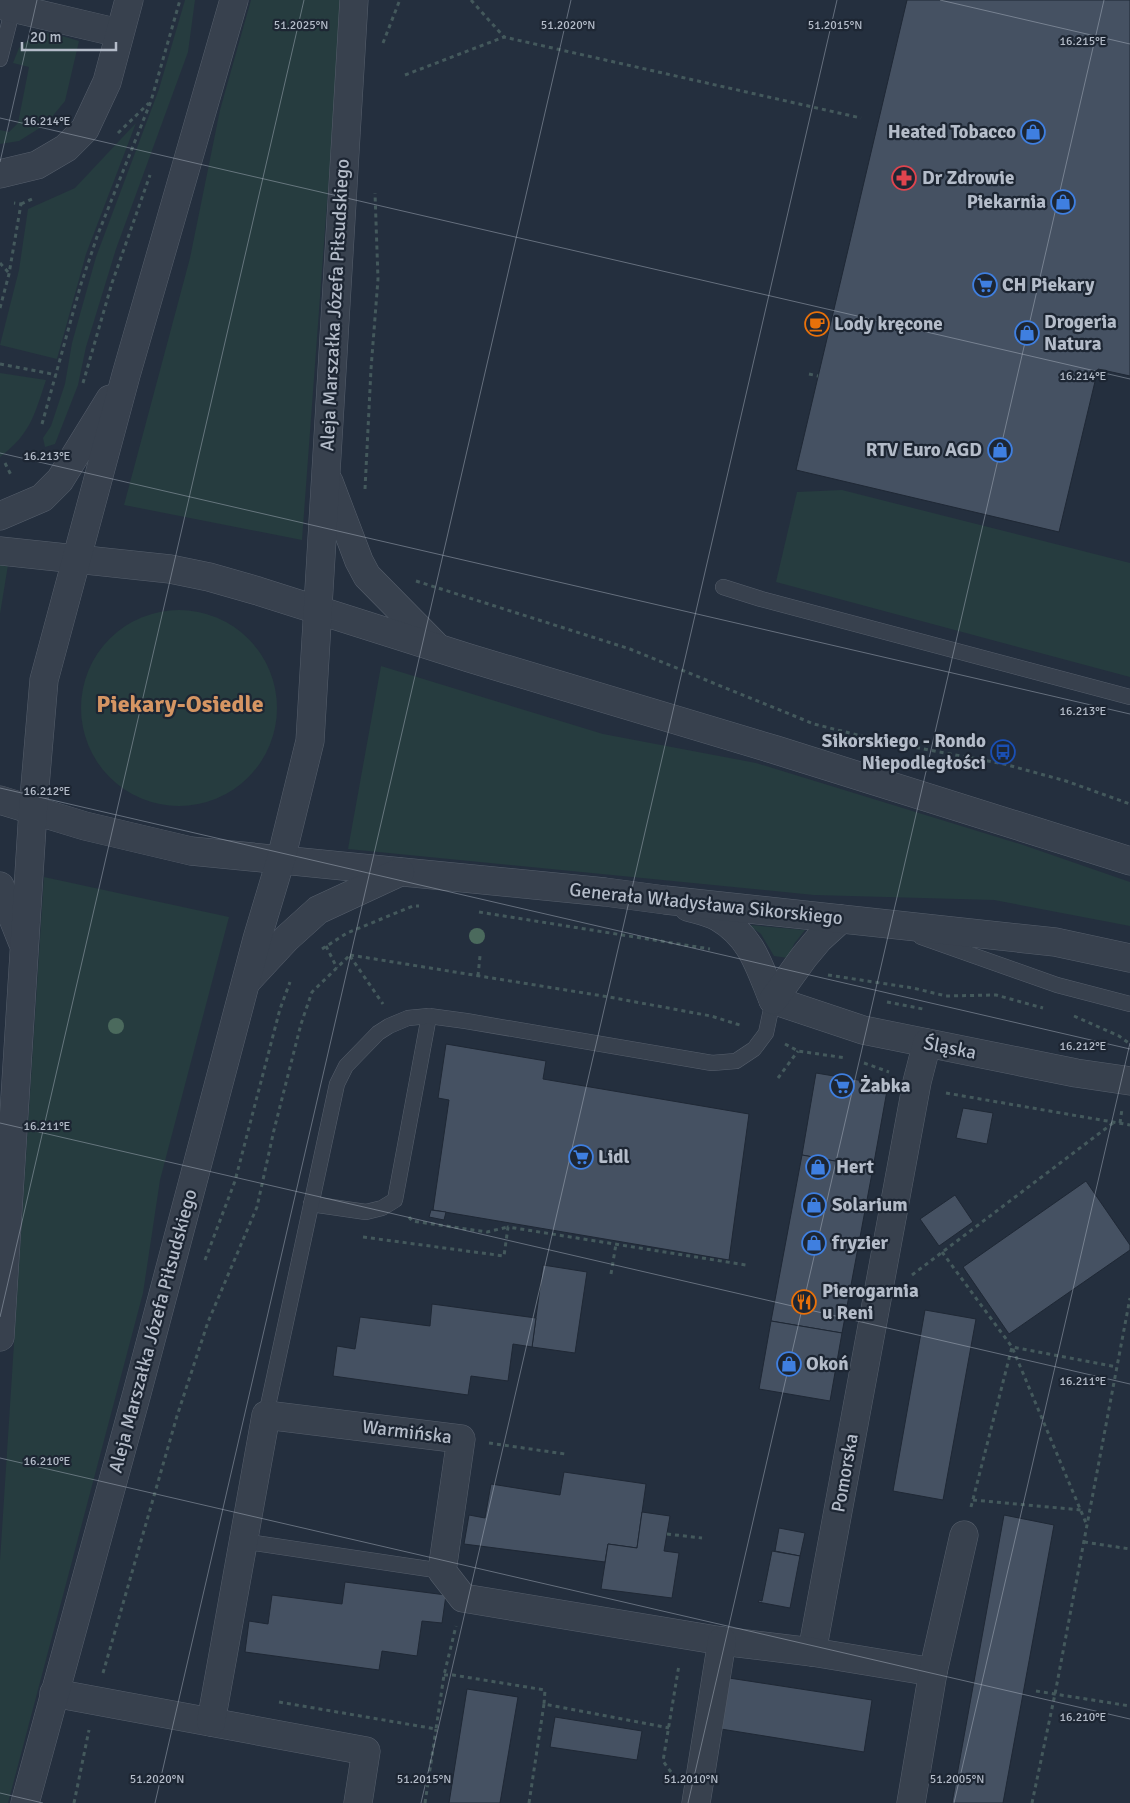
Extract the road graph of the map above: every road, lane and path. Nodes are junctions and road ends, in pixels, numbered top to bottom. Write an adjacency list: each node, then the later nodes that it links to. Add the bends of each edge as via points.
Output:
1 (129, 0): 8 (street)
2 (180, 0): 24 (path, via 151,101 81,284)
3 (234, 0): 22 (street)
4 (354, 0): 29 (street, Aleja Marszałka Józefa Piłsudskiego)
5 (402, 0): 10 (path, via 398,2)
6 (471, 0): 9 (path)
7 (7, 6): 8 (street); 11 (lane)
8 (120, 33): 15 (street, via 106,82 85,129 66,148 37,165)
9 (504, 37): 12 (path); 13 (path)
10 (382, 51)
11 (0, 59)
12 (405, 75)
13 (861, 118)
14 (151, 172): 26 (path, via 112,283)
15 (0, 174)
16 (375, 191): 31 (path, via 378,279)
17 (7, 203): 19 (path, via 21,204)
18 (0, 263): 19 (path)
19 (9, 274): 20 (path)
20 (0, 308)
21 (0, 364): 24 (path)
22 (126, 374): 32 (street, via 60,480 42,498); 34 (street)
23 (809, 374): 25 (path)
24 (57, 375): 27 (path)
25 (818, 376)
26 (81, 391)
27 (42, 424)
28 (5, 463): 30 (path)
29 (326, 474): 37 (street, Aleja Marszałka Józefa Piłsudskiego); 38 (street, via 359,561 368,576)
30 (12, 477)
31 (365, 497)
32 (0, 516)
33 (0, 551): 34 (street)
34 (75, 560): 37 (street, via 170,569); 42 (street, via 44,680)
35 (410, 575): 41 (path, via 415,581 630,649 814,724 881,741 1004,764 1066,781)
36 (723, 587): 39 (lane)
37 (318, 610): 38 (street); 43 (street, Aleja Marszałka Józefa Piłsudskiego, via 310,741)
38 (438, 648): 44 (street)
39 (1130, 697)
40 (0, 800): 42 (street)
41 (1130, 804)
42 (34, 810): 43 (street, Generała Władysława Sikorskiego, via 85,826 191,851); 53 (street)
43 (281, 859): 45 (street, Generała Władysława Sikorskiego); 63 (street, Aleja Marszałka Józefa Piłsudskiego)
44 (1130, 861)
45 (402, 871): 47 (street, Generała Władysława Sikorskiego); 63 (street, via 318,910)
46 (0, 886): 53 (street)
47 (665, 900): 50 (street, Generała Władysława Sikorskiego); 58 (street, via 716,916 737,931)
48 (422, 905): 52 (path, via 347,933)
49 (476, 911): 58 (path, via 714,950)
50 (841, 919): 51 (street, Generała Władysława Sikorskiego); 59 (street, via 819,939)
51 (882, 923): 57 (street, Generała Władysława Sikorskiego, via 1055,942); 66 (lane, via 1057,985)
52 (326, 946): 54 (path); 60 (path)
53 (25, 950): 90 (street)
54 (319, 951)
55 (350, 955): 60 (path); 61 (path); 70 (path)
56 (480, 956): 61 (path)
57 (1130, 958)
58 (756, 960): 65 (street)
59 (797, 967): 65 (street); 67 (path, via 946,996 996,995)
60 (337, 968): 116 (path, via 312,992 274,1130 258,1207 208,1322 177,1416)
61 (478, 976): 64 (path)
62 (293, 978): 79 (path, via 280,1009)
63 (246, 983): 113 (street, Aleja Marszałka Józefa Piłsudskiego)
64 (609, 997)
65 (773, 1000): 69 (lane, via 766,1033 754,1049 736,1061 712,1063); 71 (street, Śląska, via 862,1030)
66 (1130, 1004)
67 (1049, 1009)
68 (1066, 1014): 72 (path, via 1119,1036)
69 (429, 1016): 70 (lane); 80 (lane)
70 (396, 1023): 81 (lane, via 378,1033 346,1066 337,1084)
71 (927, 1044): 75 (street, Śląska); 76 (street, Pomorska)
72 (1130, 1044)
73 (798, 1051): 74 (path)
74 (778, 1078)
75 (1130, 1081)
76 (917, 1082): 77 (path, via 933,1091); 109 (street, Pomorska)
77 (1113, 1122): 78 (path); 85 (path)
78 (1130, 1125)
79 (235, 1181)
80 (395, 1200): 81 (lane, via 366,1212); 82 (path, via 412,1221 487,1232)
81 (311, 1204): 93 (lane)
82 (508, 1227): 83 (path, via 504,1256); 84 (path)
83 (355, 1236)
84 (616, 1244): 86 (path); 87 (path)
85 (942, 1252): 88 (path); 91 (path)
86 (746, 1265)
87 (611, 1274)
88 (906, 1280)
89 (1130, 1298): 92 (path)
90 (0, 1337)
91 (1012, 1347): 92 (path); 96 (path); 97 (path)
92 (1117, 1366): 98 (path)
93 (266, 1414): 94 (street, Warmińska); 102 (street)
94 (461, 1439): 95 (path); 105 (street, Warmińska)
95 (565, 1454)
96 (973, 1500): 97 (path); 100 (path)
97 (1081, 1510): 98 (path)
98 (1087, 1525): 103 (path)
99 (667, 1534): 101 (path)
100 (964, 1535): 110 (street)
101 (702, 1538)
102 (242, 1542): 105 (lane); 119 (street)
103 (1084, 1542): 104 (path); 114 (path)
104 (1130, 1549)
105 (442, 1571): 106 (street)
106 (463, 1598): 107 (street); 111 (path)
107 (684, 1634): 108 (street); 121 (path)
108 (722, 1640): 109 (street); 128 (street)
109 (812, 1652): 110 (street)
110 (933, 1672): 129 (street)
111 (444, 1675): 117 (path, via 545,1690); 120 (path)
112 (1036, 1690): 114 (path)
113 (54, 1693): 116 (street); 123 (street, Aleja Marszałka Józefa Piłsudskiego)
114 (1055, 1694): 118 (path); 130 (path)
115 (273, 1701): 120 (path)
116 (107, 1703): 119 (street); 124 (path)
117 (544, 1704): 121 (path); 127 (path)
118 (1130, 1706)
119 (210, 1722): 125 (street, via 366,1751)
120 (436, 1728): 126 (path)
121 (669, 1728): 122 (path, via 663,1761)
122 (672, 1774)
123 (24, 1803)
124 (74, 1803)
125 (358, 1803)
126 (424, 1803)
127 (529, 1803)
128 (696, 1803)
129 (911, 1803)
130 (1032, 1803)

